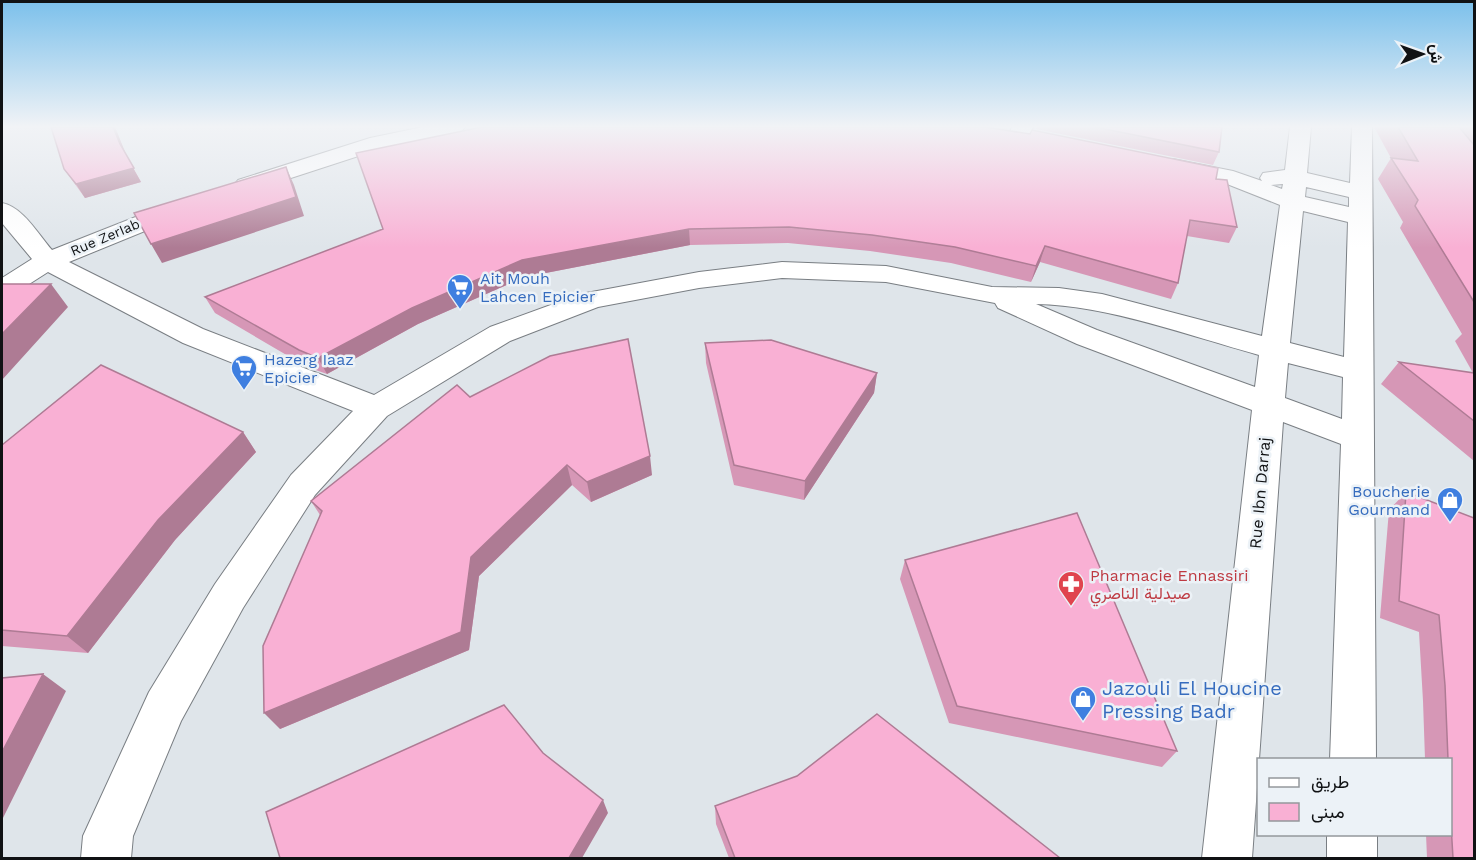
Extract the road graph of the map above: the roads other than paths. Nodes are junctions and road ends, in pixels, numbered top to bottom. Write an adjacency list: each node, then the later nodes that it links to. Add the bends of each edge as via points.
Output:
1 (304, 167): 8 (street, Rue ZerIab, via 142,221)
2 (1179, 167): 5 (street)
3 (1295, 167): 5 (street, Rue Ibn Darraj)
4 (1362, 167): 6 (street)
5 (1292, 189): 6 (street); 11 (street, Rue Ibn Darraj)
6 (1362, 205): 12 (street)
7 (5, 218): 8 (street)
8 (47, 261): 9 (street, Rue ZerIab); 14 (street, via 193,336)
9 (2, 289)
10 (992, 295): 11 (street, via 1059,296 1102,303); 13 (street, via 1087,337); 14 (street, via 886,274 782,270 678,284 591,300 500,334)
11 (1274, 348): 12 (street); 13 (street, Rue Ibn Darraj)
12 (1357, 371): 15 (street)
13 (1268, 406): 15 (street); 19 (street, Rue Ibn Darraj)
14 (376, 408): 18 (street, via 303,485 229,596 165,707 108,836)
15 (1356, 437): 16 (street)
16 (1353, 758)
17 (1352, 836): 20 (street)
18 (106, 858)
19 (1227, 858)
20 (1352, 858)

